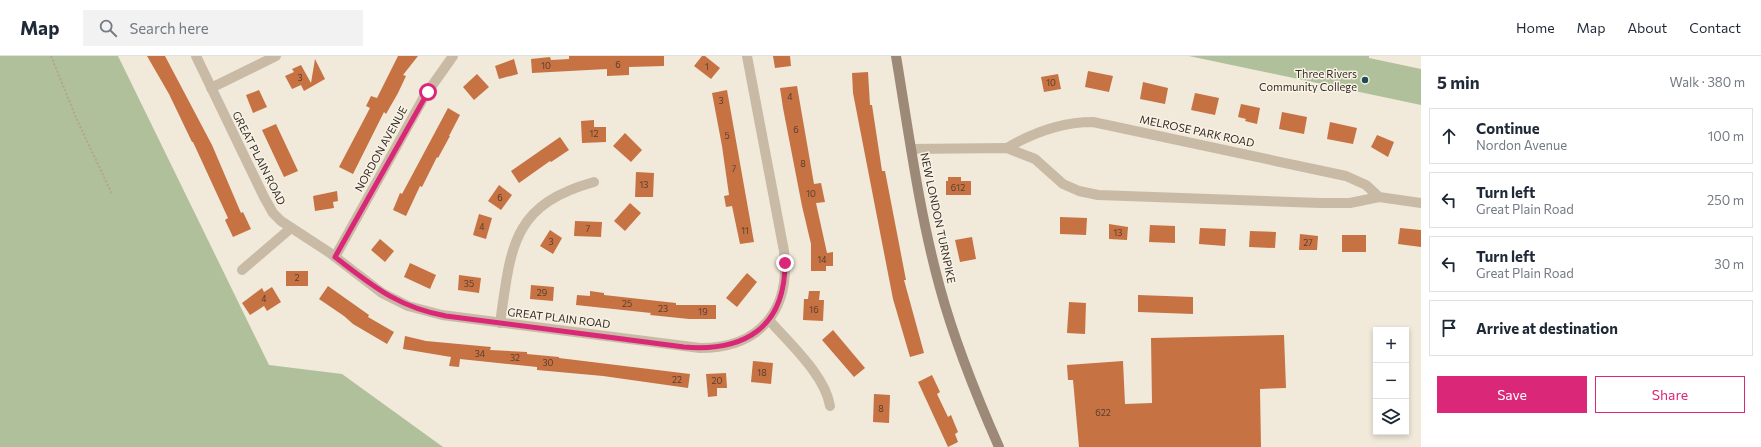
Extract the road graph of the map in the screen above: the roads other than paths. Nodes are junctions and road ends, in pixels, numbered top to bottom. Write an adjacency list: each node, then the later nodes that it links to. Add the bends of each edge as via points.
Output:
1 (196, 56): 6 (street, GREAT PLAIN ROAD)
2 (276, 56): 6 (street)
3 (453, 56): 13 (street, NORDON AVENUE, via 424,98)
4 (747, 56): 15 (street, GREAT PLAIN ROAD, via 785,259 780,298)
5 (896, 56): 8 (main road, NEW LONDON TURNPIKE)
6 (211, 88): 12 (street, GREAT PLAIN ROAD, via 270,208 279,220)
7 (1007, 148): 8 (street, MELROSE PARK ROAD); 10 (street, MELROSE PARK ROAD, via 1035,159 1063,184 1089,194 1320,203 1350,203); 10 (street, MELROSE PARK ROAD, via 1031,135 1060,125 1099,123 1346,176 1366,185)
8 (911, 149): 18 (main road, NEW LONDON TURNPIKE, via 927,235 944,303 971,384)
9 (594, 182): 16 (street, via 554,198 525,223 516,237 511,253)
10 (1379, 197): 11 (street, MELROSE PARK ROAD)
11 (1421, 203)
12 (291, 228): 13 (street, GREAT PLAIN ROAD); 14 (street)
13 (335, 257): 16 (street, GREAT PLAIN ROAD, via 377,289 408,306 442,315)
14 (242, 270)
15 (769, 320): 16 (street, GREAT PLAIN ROAD, via 757,332 742,341 706,348); 17 (street, via 818,378)
16 (500, 323)
17 (830, 406)
18 (999, 447)

